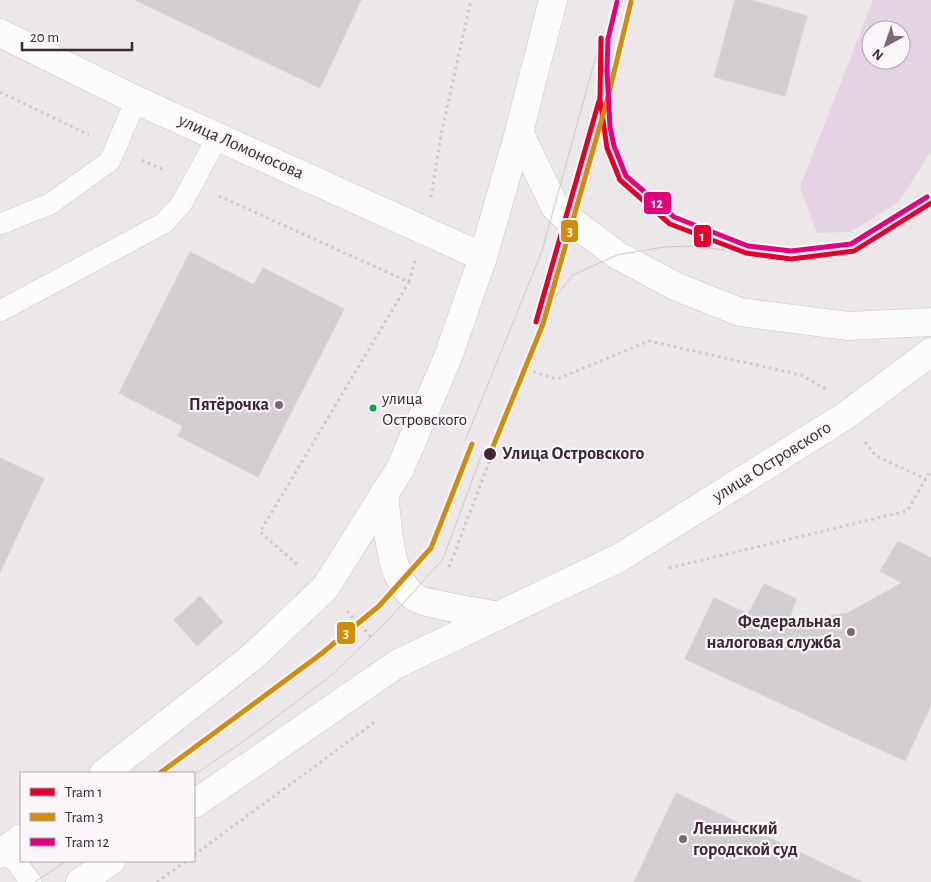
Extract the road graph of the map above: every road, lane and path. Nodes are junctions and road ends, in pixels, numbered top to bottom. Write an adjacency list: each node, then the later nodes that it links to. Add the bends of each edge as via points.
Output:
1 (471, 0): 10 (path)
2 (553, 0): 6 (main road)
3 (0, 33): 5 (main road, улица Ломоносова)
4 (0, 92): 8 (path)
5 (136, 100): 7 (main road, улица Ломоносова); 8 (lane)
6 (519, 132): 12 (main road); 14 (main road, via 555,207 566,218 617,255 677,287 740,312 848,326)
7 (218, 136): 9 (lane); 12 (main road, улица Ломоносова)
8 (117, 148): 9 (path); 11 (lane, via 110,161 50,204)
9 (192, 184): 13 (lane, via 182,203 164,223); 19 (path, via 409,282)
10 (429, 206)
11 (0, 224)
12 (483, 257): 18 (main road, via 448,357 400,469)
13 (0, 311)
14 (931, 322)
15 (931, 352): 22 (main road, улица Островского, via 845,416 619,558)
16 (826, 389): 20 (path, via 801,375 649,341 557,379 525,369)
17 (931, 470): 21 (path, via 907,511)
18 (384, 493): 22 (main road, via 391,550 401,582 416,599); 24 (main road, via 325,588 251,658)
19 (260, 532)
20 (449, 567)
21 (659, 570)
22 (500, 616): 25 (main road, улица Островского, via 397,664)
23 (381, 718): 27 (path)
24 (105, 772)
25 (195, 803)
26 (9, 847): 30 (lane)
27 (195, 854)
28 (110, 862): 31 (main road)
29 (185, 862): 32 (path)
30 (31, 882)
31 (80, 882)
32 (157, 882)

